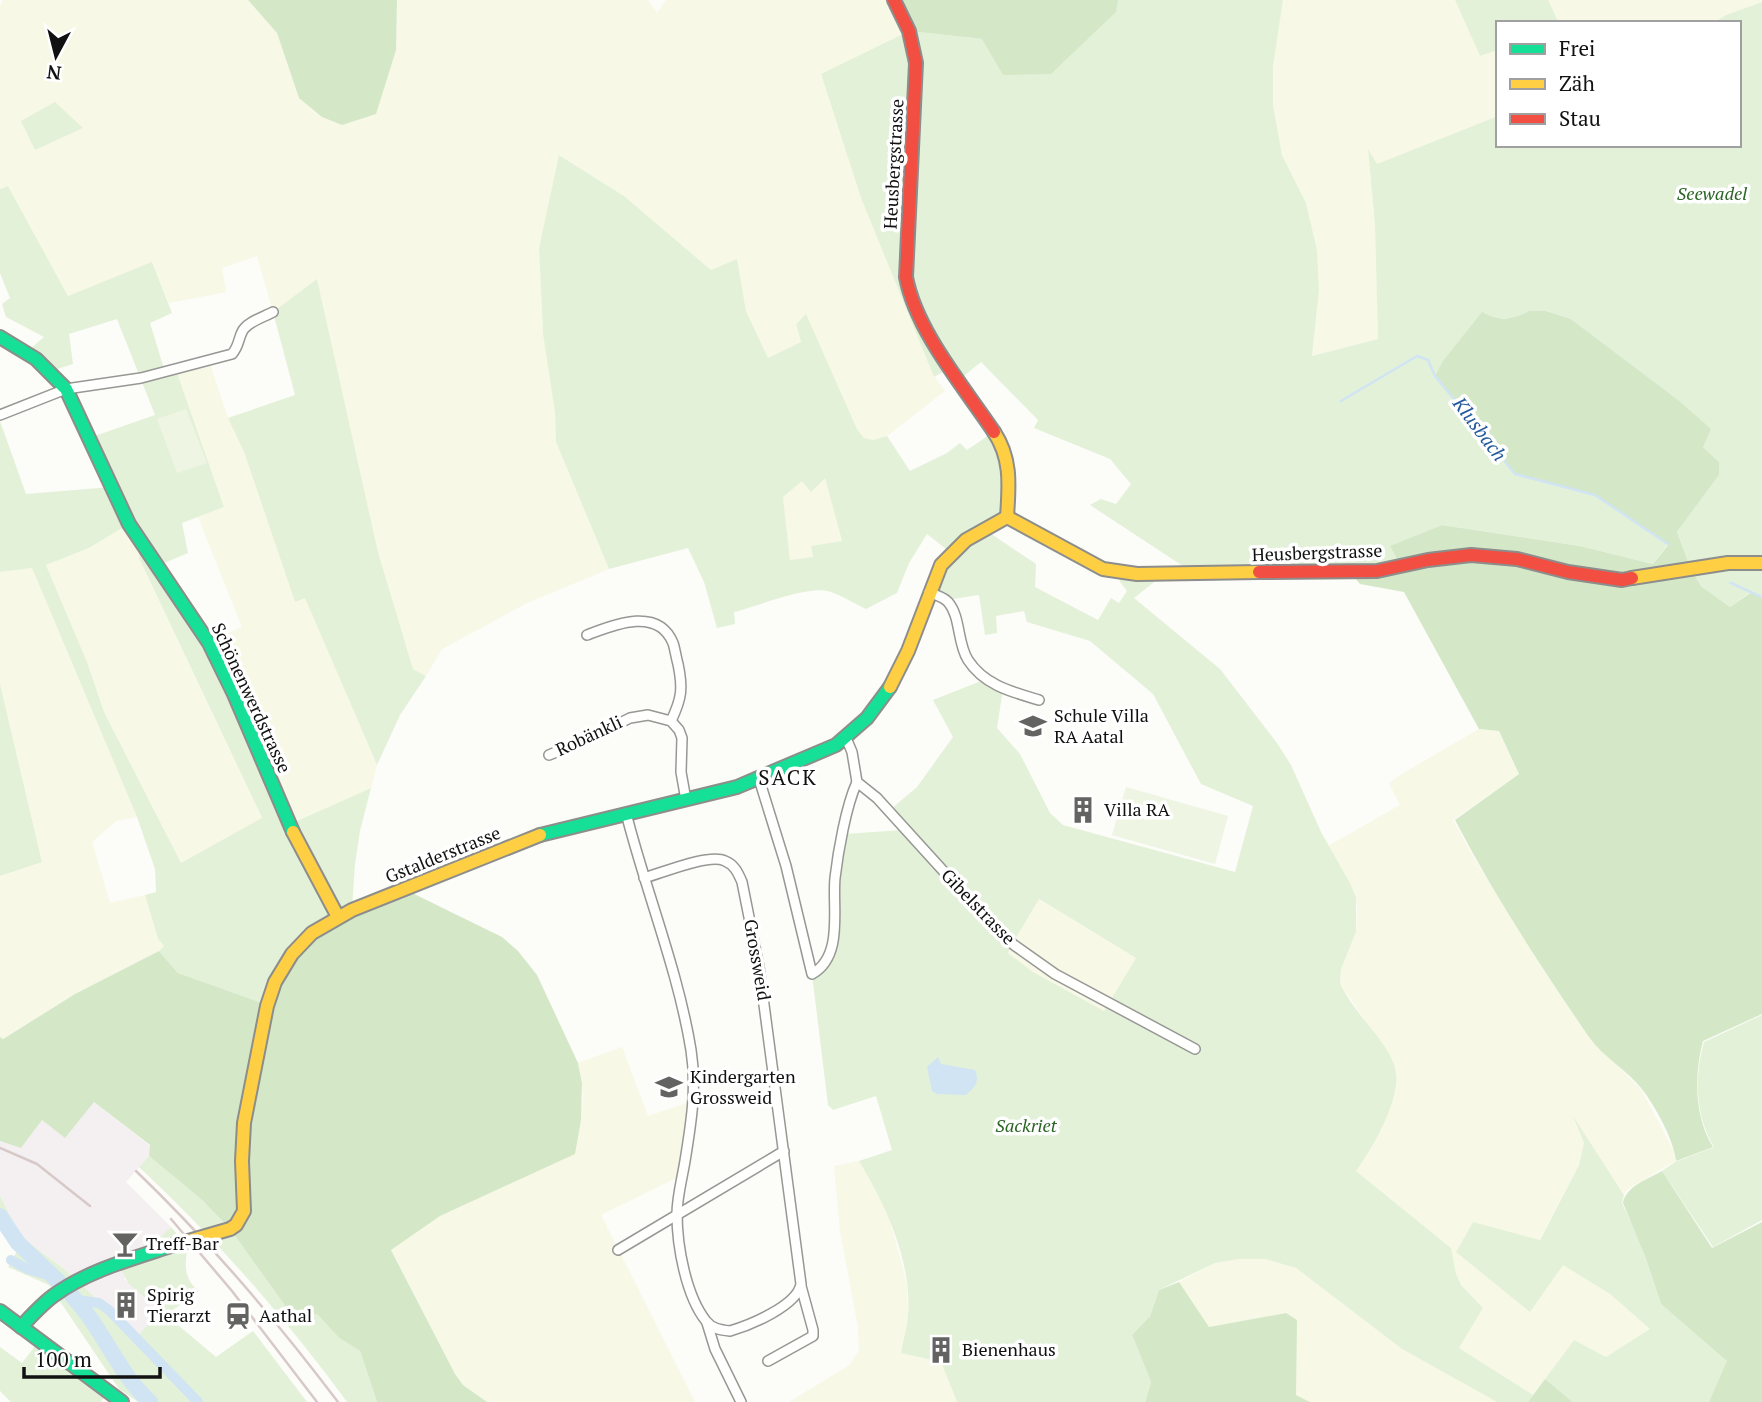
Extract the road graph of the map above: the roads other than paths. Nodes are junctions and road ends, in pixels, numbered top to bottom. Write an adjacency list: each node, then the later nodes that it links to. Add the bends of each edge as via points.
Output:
1 (894, 0): 6 (street, Heusbergstrasse, via 909,31 916,63 906,277 910,298 925,329 1002,444 1010,473)
2 (272, 312): 4 (street, via 246,326 232,354 141,378)
3 (0, 337): 4 (street, Schönenwerdstrasse, via 28,351)
4 (66, 389): 5 (street); 19 (street, Schönenwerdstrasse, via 140,544 208,642 302,853)
5 (0, 415)
6 (1007, 517): 7 (street, Heusbergstrasse, via 1093,565 1137,575 1377,571 1471,555 1517,559 1622,580 1728,563); 8 (street, Gstalderstrasse, via 951,553 938,569)
7 (1762, 563)
8 (929, 593): 10 (street, via 946,600 953,610 968,660 986,679); 12 (street, Gstalderstrasse, via 895,680 869,717)
9 (587, 635): 11 (street, via 621,622 638,621 664,629 673,642 683,686)
10 (1038, 700)
11 (671, 720): 13 (street, Robänkli, via 648,715 630,718); 16 (street, via 682,738)
12 (846, 738): 14 (street, Gstalderstrasse); 15 (street)
13 (549, 755)
14 (760, 779): 15 (street, via 812,974 824,965 832,945 835,880); 16 (street, Gstalderstrasse)
15 (857, 782): 20 (street, Gibelstrasse, via 877,797 1014,945 1055,974)
16 (686, 800): 17 (street, Gstalderstrasse)
17 (626, 813): 18 (street); 19 (street, Gstalderstrasse, via 540,834)
18 (643, 878): 21 (street, Grossweid, via 718,858 736,869 759,967); 22 (street, via 679,998 693,1067 693,1109)
19 (338, 917): 27 (street, Gstalderstrasse, bridge, via 312,933 292,954 271,994 244,1123 241,1218 230,1229 66,1287)
20 (1195, 1049)
21 (784, 1151): 22 (street); 24 (street, Grossweid)
22 (677, 1215): 23 (street); 26 (street, via 683,1265)
23 (618, 1250)
24 (801, 1284): 26 (street, via 797,1296 786,1305 738,1328 721,1330); 28 (street, Grossweid, via 813,1336)
25 (0, 1311): 27 (street)
26 (707, 1323): 30 (street)
27 (21, 1328): 29 (street)
28 (768, 1361)
29 (122, 1402)
30 (741, 1402)

